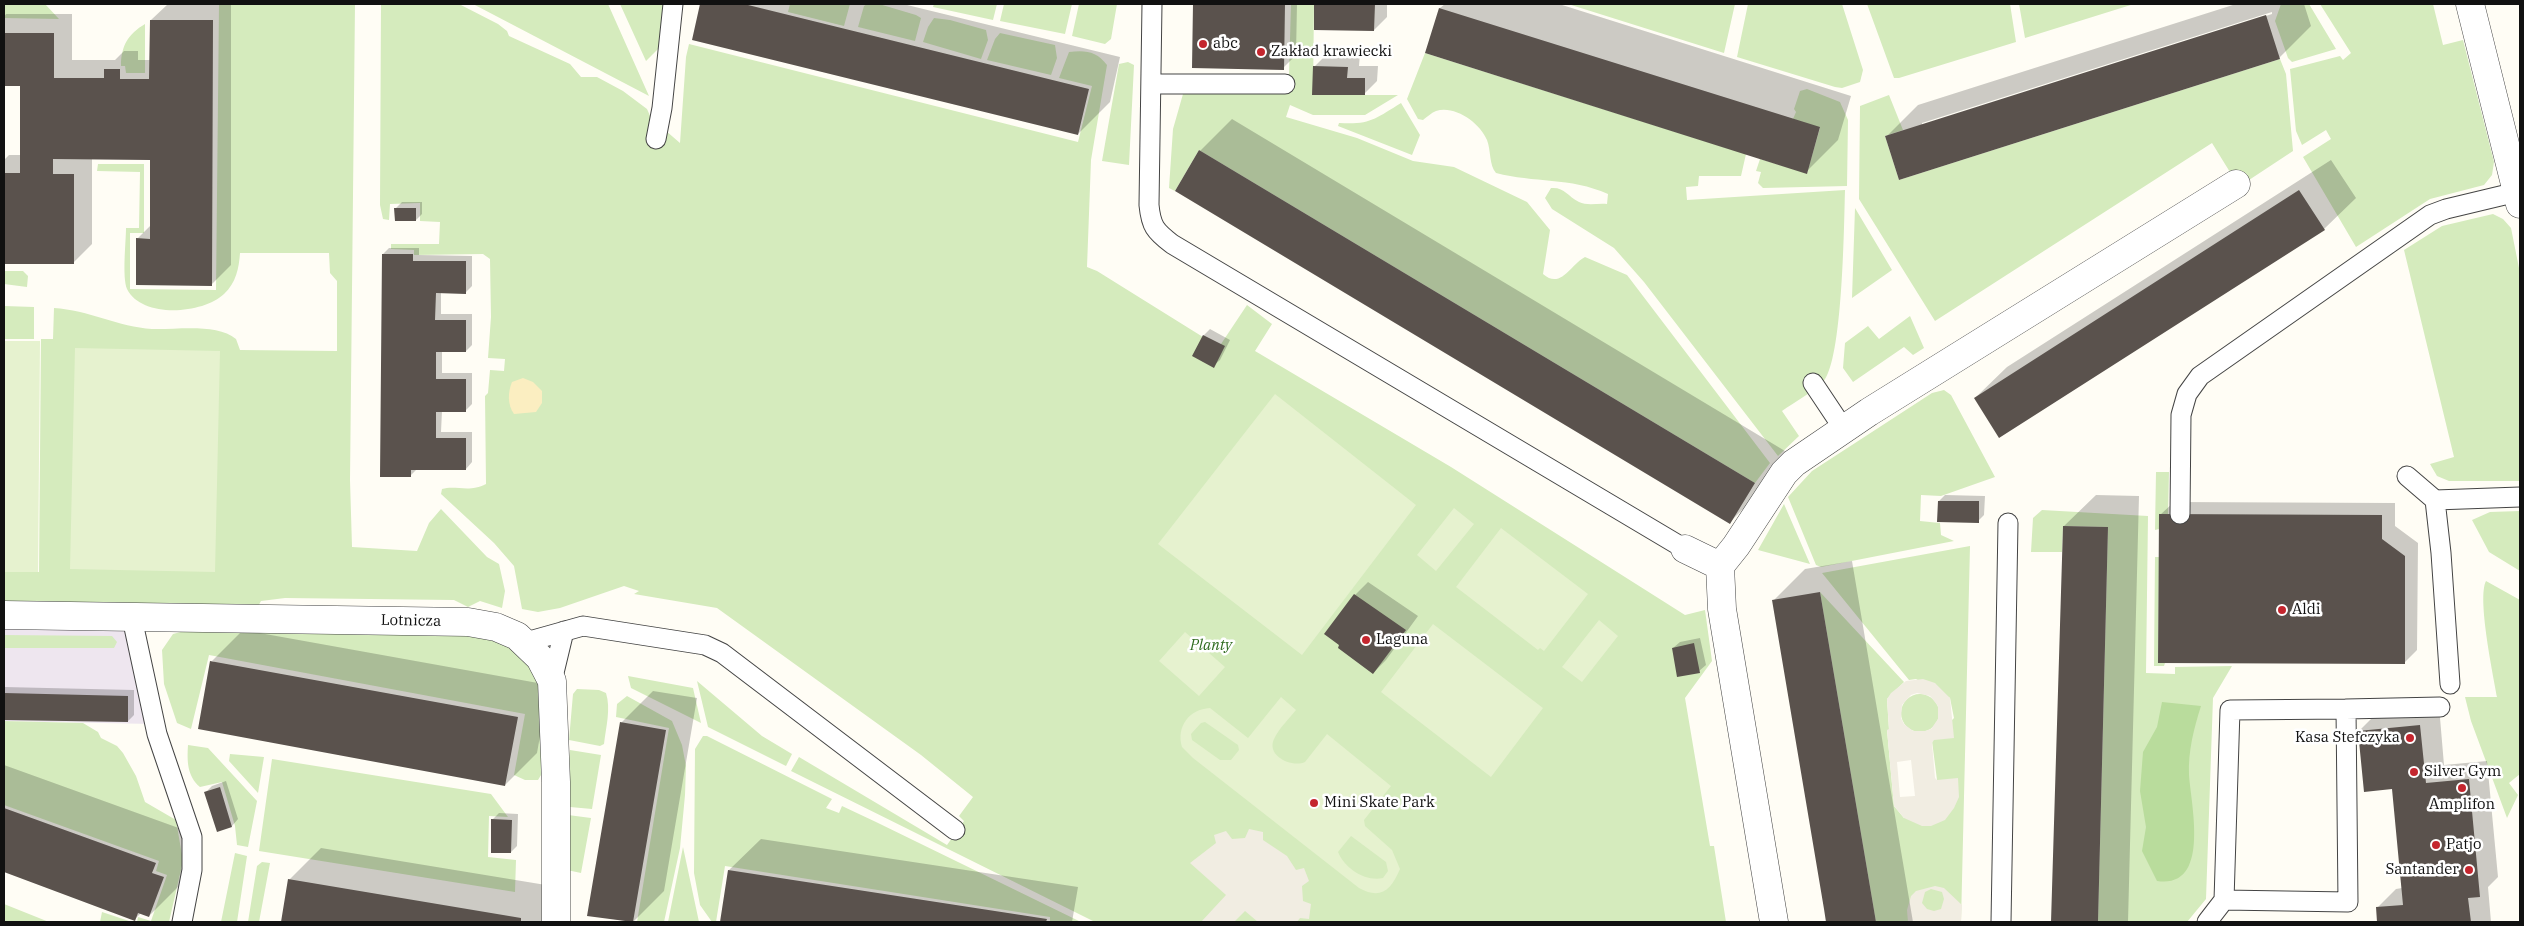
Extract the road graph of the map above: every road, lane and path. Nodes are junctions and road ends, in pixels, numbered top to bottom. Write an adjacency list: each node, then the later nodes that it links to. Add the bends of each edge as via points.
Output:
1 (673, 4): 6 (lane)
2 (1152, 4): 4 (lane)
3 (2470, 4): 8 (street)
4 (1150, 84): 5 (lane); 16 (lane, via 1150,222 1159,234)
5 (1285, 84)
6 (656, 139)
7 (2236, 184): 10 (street)
8 (2519, 198): 14 (lane, via 2446,209 2430,215 2200,376 2187,394 2181,415)
9 (1813, 383): 10 (lane)
10 (1844, 428): 17 (street, via 1784,473)
11 (2407, 476): 13 (lane)
12 (2520, 497): 13 (lane)
13 (2435, 500): 23 (lane)
14 (2180, 514)
15 (2008, 523): 31 (lane)
16 (1685, 549): 17 (street)
17 (1720, 566): 30 (street, via 1722,609)
18 (4, 615): 19 (street, Lotnicza)
19 (132, 618): 21 (street, Lotnicza, via 468,622 508,631); 28 (lane, via 157,734 192,837 192,870)
20 (564, 631): 21 (lane); 22 (lane); 26 (lane, via 583,626 705,644 722,653)
21 (526, 642): 22 (street, Lotnicza, via 540,658)
22 (552, 680): 29 (street, Lotnicza)
23 (2450, 684)
24 (2440, 707): 25 (lane)
25 (2346, 709): 27 (lane, via 2230,710); 27 (lane, via 2348,902)
26 (955, 830)
27 (2224, 900): 32 (lane)
28 (182, 922)
29 (556, 922)
30 (1774, 922)
31 (2001, 922)
32 (2206, 922)

